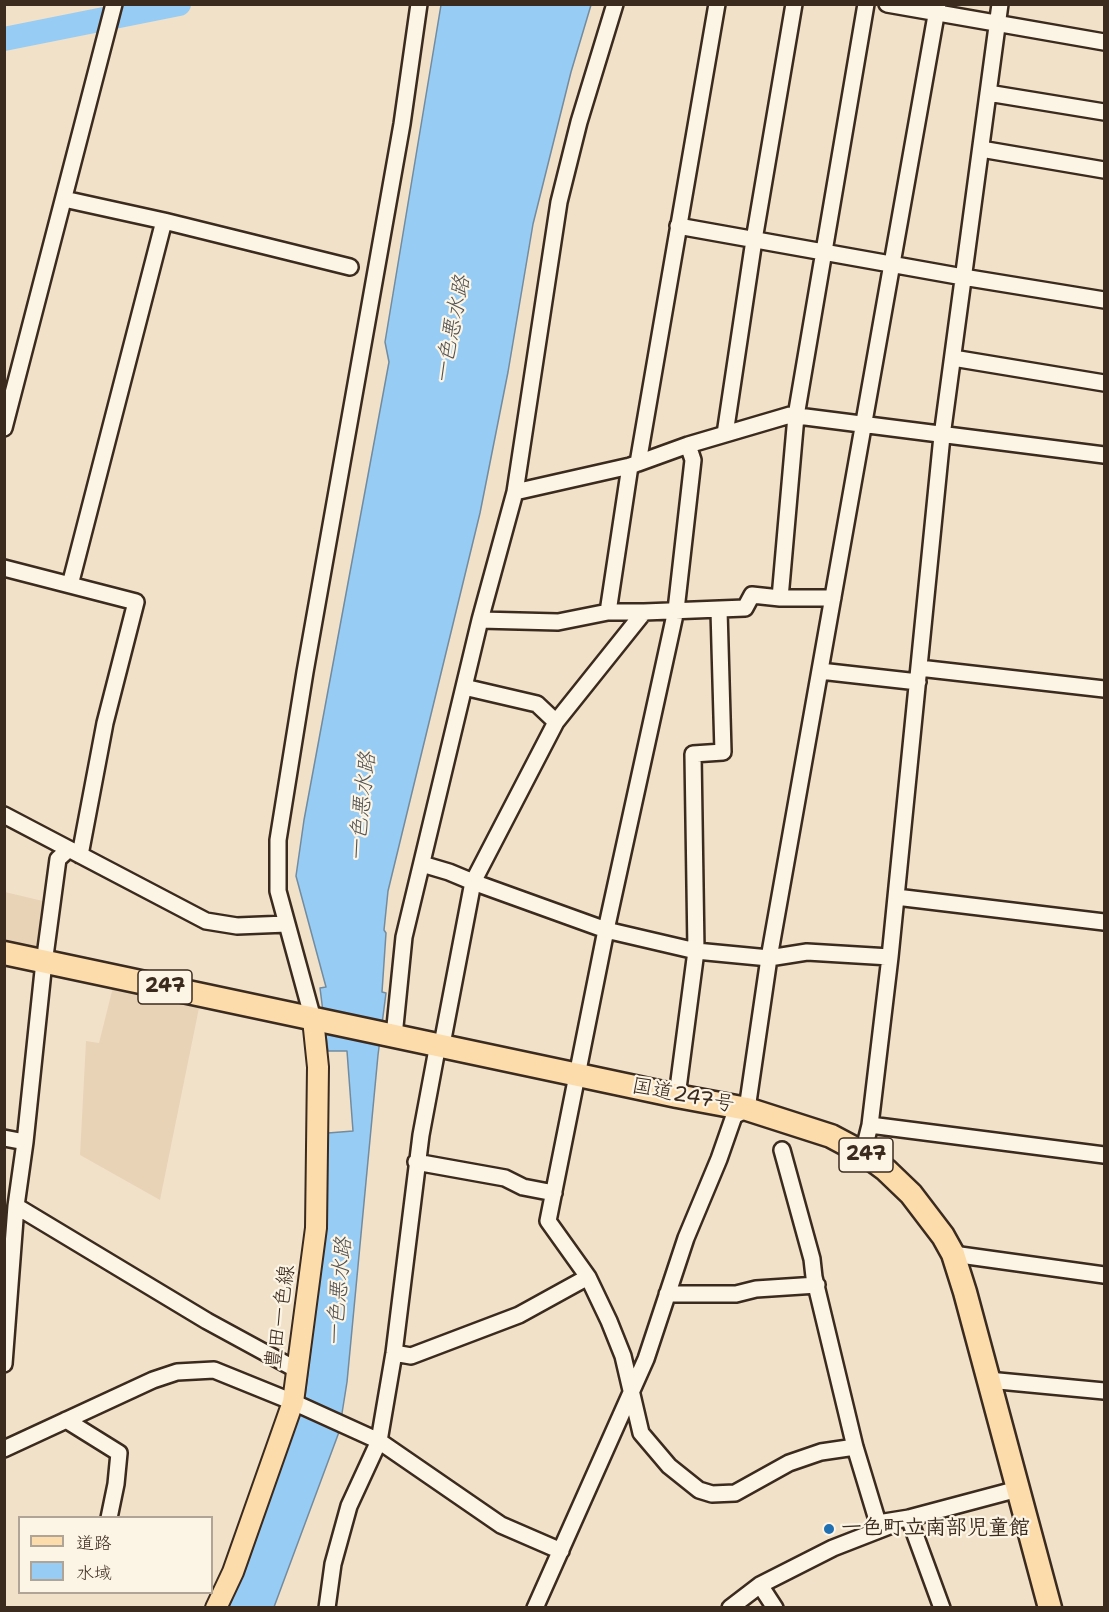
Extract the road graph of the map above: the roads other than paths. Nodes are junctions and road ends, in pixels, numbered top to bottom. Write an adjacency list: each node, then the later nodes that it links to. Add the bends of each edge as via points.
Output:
1 (418, 4): 56 (street, via 402,124 304,672 278,840 278,891)
2 (615, 4): 35 (street, via 559,202)
3 (717, 4): 18 (street)
4 (794, 4): 19 (street)
5 (866, 4): 20 (street)
6 (887, 4): 9 (street)
7 (1000, 4): 10 (street)
8 (114, 5): 16 (street)
9 (938, 9): 10 (street); 21 (street)
10 (997, 24): 11 (street); 12 (street)
11 (1104, 42)
12 (988, 93): 13 (street); 14 (street)
13 (1104, 112)
14 (981, 149): 15 (street); 23 (street)
15 (1104, 170)
16 (64, 199): 17 (street); 29 (street)
17 (164, 220): 22 (street); 37 (street)
18 (678, 226): 19 (street); 34 (street)
19 (754, 240): 20 (street); 30 (street)
20 (823, 252): 21 (street); 27 (street)
21 (892, 263): 23 (street); 28 (street)
22 (350, 267)
23 (963, 277): 24 (street); 25 (street)
24 (1104, 300)
25 (953, 358): 26 (street); 31 (street)
26 (1104, 383)
27 (796, 416): 28 (street); 30 (street); 38 (street)
28 (864, 426): 31 (street); 39 (street)
29 (4, 428)
30 (725, 434): 32 (street)
31 (942, 436): 33 (street); 46 (street)
32 (688, 445): 34 (street); 40 (street, via 693,460)
33 (1104, 455)
34 (634, 464): 35 (street); 42 (street)
35 (515, 492): 44 (street)
36 (4, 568): 37 (street)
37 (70, 585): 51 (street, via 136,602)
38 (780, 598): 39 (street); 41 (street, via 752,595 746,608)
39 (833, 598): 45 (street)
40 (676, 610): 41 (street); 43 (street); 57 (street)
41 (719, 610): 58 (street, via 723,752 693,754)
42 (608, 612): 43 (street); 44 (street, via 558,622)
43 (644, 612): 49 (street)
44 (480, 620): 47 (street)
45 (820, 671): 46 (street); 61 (street)
46 (918, 675): 48 (street); 54 (street)
47 (464, 687): 49 (street, via 537,704); 52 (street)
48 (1104, 688)
49 (556, 722): 53 (street)
50 (4, 815): 51 (street)
51 (75, 852): 56 (street, via 206,921 237,926); 62 (street, via 58,860)
52 (422, 864): 53 (street); 64 (street, via 404,938)
53 (473, 882): 57 (street); 65 (street, via 443,1039)
54 (896, 897): 55 (street); 60 (street)
55 (1104, 922)
56 (287, 924): 63 (street)
57 (606, 930): 58 (street); 66 (street)
58 (696, 951): 61 (street); 67 (street)
59 (4, 953): 62 (highway, 国道247号 / 247)
60 (890, 957): 61 (street, via 807,952); 69 (street)
61 (769, 958): 68 (street)
62 (44, 961): 63 (highway, 国道247号 / 247); 71 (street)
63 (319, 1021): 64 (highway, 国道247号 / 247); 86 (main road, 豊田一色線, via 316,1228)
64 (388, 1035): 65 (highway, 国道247号 / 247)
65 (438, 1044): 66 (highway, 国道247号 / 247); 75 (street)
66 (576, 1074): 67 (highway, 国道247号 / 247); 76 (street)
67 (676, 1096): 68 (highway, 国道247号 / 247)
68 (747, 1109): 73 (highway, 国道247号 / 247, via 831,1136); 83 (street, via 734,1116)
69 (870, 1125): 73 (street); 74 (street)
70 (4, 1138): 71 (street)
71 (25, 1142): 77 (street)
72 (782, 1150): 81 (street)
73 (863, 1153): 78 (highway, 国道247号 / 247, via 911,1194)
74 (1104, 1155)
75 (416, 1162): 76 (street, via 505,1178 523,1187); 84 (street)
76 (554, 1193): 80 (street, via 548,1221)
77 (16, 1206): 82 (street); 86 (street, via 207,1322)
78 (953, 1254): 79 (street); 87 (highway, 国道247号 / 247)
79 (1104, 1275)
80 (588, 1277): 84 (street, via 519,1315 411,1356); 88 (street, via 623,1356)
81 (817, 1285): 83 (street, via 736,1294); 93 (street)
82 (7, 1291): 85 (street)
83 (667, 1294): 88 (street, via 646,1359)
84 (394, 1353): 92 (street)
85 (4, 1364)
86 (297, 1370): 90 (main road, 豊田一色線)
87 (988, 1380): 89 (street); 95 (highway, 国道247号 / 247)
88 (631, 1389): 93 (street, via 641,1433 669,1466 699,1490 712,1494 735,1493 789,1463 821,1452); 98 (street)
89 (1104, 1391)
90 (297, 1404): 91 (street, via 214,1370 177,1372); 92 (street); 100 (main road, 豊田一色線)
91 (66, 1420): 94 (street); 96 (street, via 119,1453)
92 (380, 1441): 98 (street, via 501,1525); 101 (street, via 349,1506 333,1564)
93 (855, 1447): 97 (street, via 878,1523)
94 (4, 1449)
95 (1018, 1489): 97 (street); 106 (highway, 国道247号 / 247)
96 (109, 1516)
97 (909, 1518): 99 (street, via 833,1548); 105 (street)
98 (561, 1551): 102 (street)
99 (760, 1585): 103 (street); 104 (street)
100 (216, 1608)
101 (327, 1608)
102 (535, 1608)
103 (730, 1608)
104 (775, 1608)
105 (942, 1608)
106 (1050, 1608)

